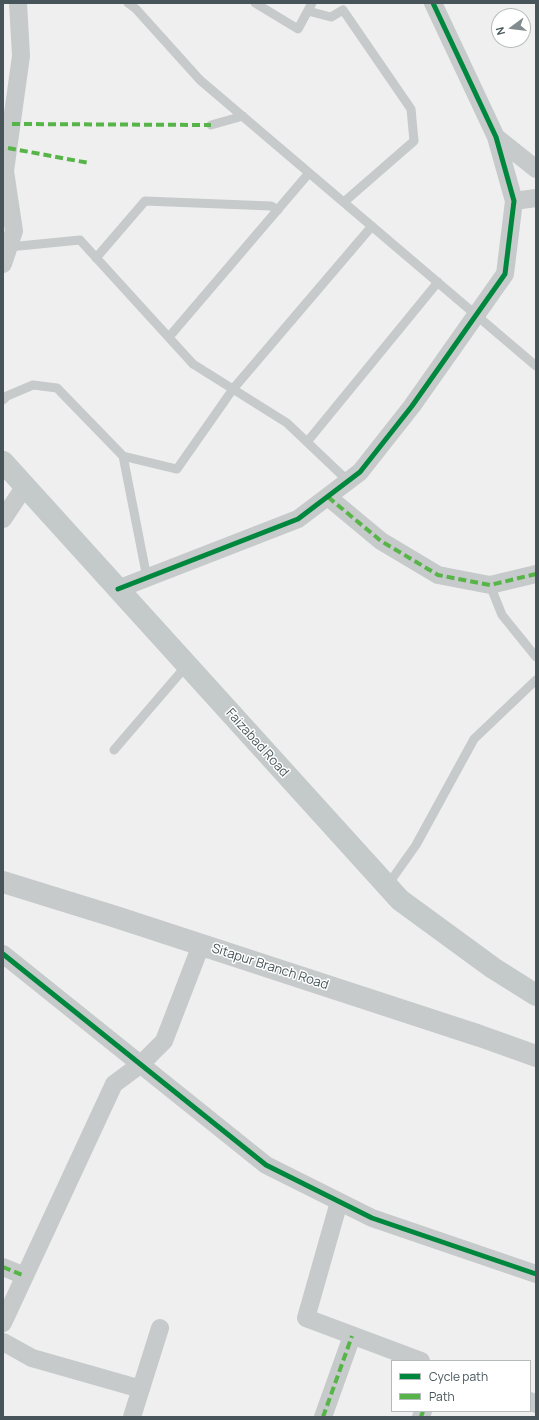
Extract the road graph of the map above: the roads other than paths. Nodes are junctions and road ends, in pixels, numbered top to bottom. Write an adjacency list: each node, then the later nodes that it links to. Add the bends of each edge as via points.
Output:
1 (18, 3): 16 (street, via 21,56 5,171 14,231)
2 (128, 3): 6 (lane, via 200,80)
3 (255, 3): 5 (lane, via 298,29)
4 (433, 3): 8 (street)
5 (310, 7): 13 (lane, via 330,17 343,10 411,109 414,141)
6 (243, 116): 7 (lane); 10 (lane)
7 (211, 125)
8 (496, 138): 9 (street); 12 (street)
9 (536, 169)
10 (309, 172): 13 (lane); 14 (lane)
11 (536, 198): 12 (street)
12 (514, 201): 20 (street, via 505,274)
13 (344, 202): 15 (lane)
14 (278, 210): 17 (lane, via 271,206 145,200); 21 (lane)
15 (372, 226): 19 (lane); 23 (lane)
16 (9, 247): 17 (lane, via 80,240); 18 (street)
17 (96, 258): 21 (lane)
18 (3, 264)
19 (438, 282): 20 (lane); 25 (lane)
20 (476, 314): 22 (lane); 28 (street, via 412,406 360,472)
21 (169, 337): 23 (lane, via 193,364)
22 (536, 366)
23 (233, 389): 25 (lane, via 287,423); 26 (lane, via 177,469)
24 (3, 400): 26 (lane, via 33,386 57,388)
25 (307, 442): 28 (lane)
26 (123, 456): 33 (lane)
27 (3, 462): 29 (main road, Faizabad Road)
28 (348, 481): 30 (street)
29 (25, 486): 31 (street); 35 (main road, Faizabad Road)
30 (328, 496): 33 (street, via 298,519); 34 (street, via 381,541 438,575)
31 (3, 518)
32 (536, 574): 34 (street)
33 (147, 578): 35 (street)
34 (490, 586): 36 (lane, via 502,615)
35 (118, 589): 37 (main road, Faizabad Road)
36 (536, 658)
37 (187, 665): 39 (lane); 41 (main road, Faizabad Road)
38 (536, 680): 41 (lane, via 474,739 416,845)
39 (114, 750)
40 (3, 882): 42 (street, Sitapur Branch Road)
41 (388, 886): 44 (main road, Faizabad Road, via 400,900 486,964)
42 (201, 945): 45 (street, Sitapur Branch Road); 46 (street, via 164,1040)
43 (3, 954): 46 (street)
44 (536, 995)
45 (536, 1056)
46 (141, 1064): 47 (street, via 266,1165); 50 (street, via 114,1084)
47 (339, 1202): 49 (street, via 372,1218); 53 (street, via 306,1318)
48 (3, 1267): 50 (street)
49 (536, 1274)
50 (25, 1276): 51 (street)
51 (3, 1323)
52 (160, 1328): 56 (street)
53 (352, 1336): 55 (street); 58 (street)
54 (3, 1342): 56 (street, via 32,1358)
55 (418, 1360)
56 (141, 1388): 57 (street)
57 (132, 1417)
58 (323, 1417)

